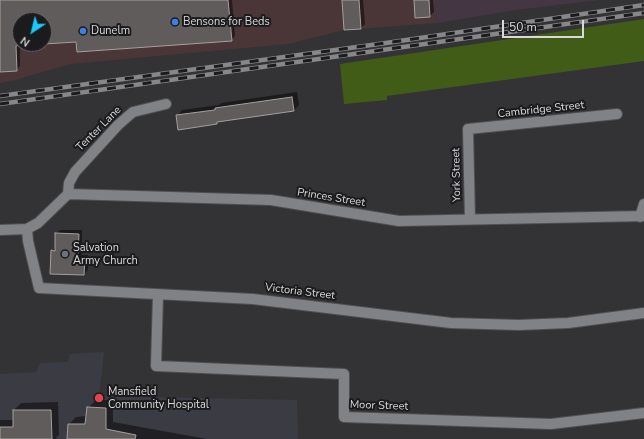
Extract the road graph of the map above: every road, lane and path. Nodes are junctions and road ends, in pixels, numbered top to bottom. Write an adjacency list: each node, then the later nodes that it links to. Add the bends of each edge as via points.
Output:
1 (166, 104): 4 (street, Tenter Lane, via 133,112 118,125 75,172 69,183)
2 (617, 114): 3 (street, Cambridge Street)
3 (468, 129): 7 (street, York Street)
4 (68, 194): 7 (street, Princes Street, via 272,200 399,221); 8 (street, via 38,223)
5 (644, 204): 6 (street)
6 (642, 216): 7 (street, Princes Street)
7 (470, 219)
8 (26, 229): 9 (street); 10 (street, Victoria Street, via 39,288)
9 (0, 230)
10 (158, 294): 11 (street, Victoria Street, via 253,299 458,323 568,323); 12 (street, Moor Street, via 156,366 344,374 344,417 551,424)
11 (644, 313)
12 (644, 413)

